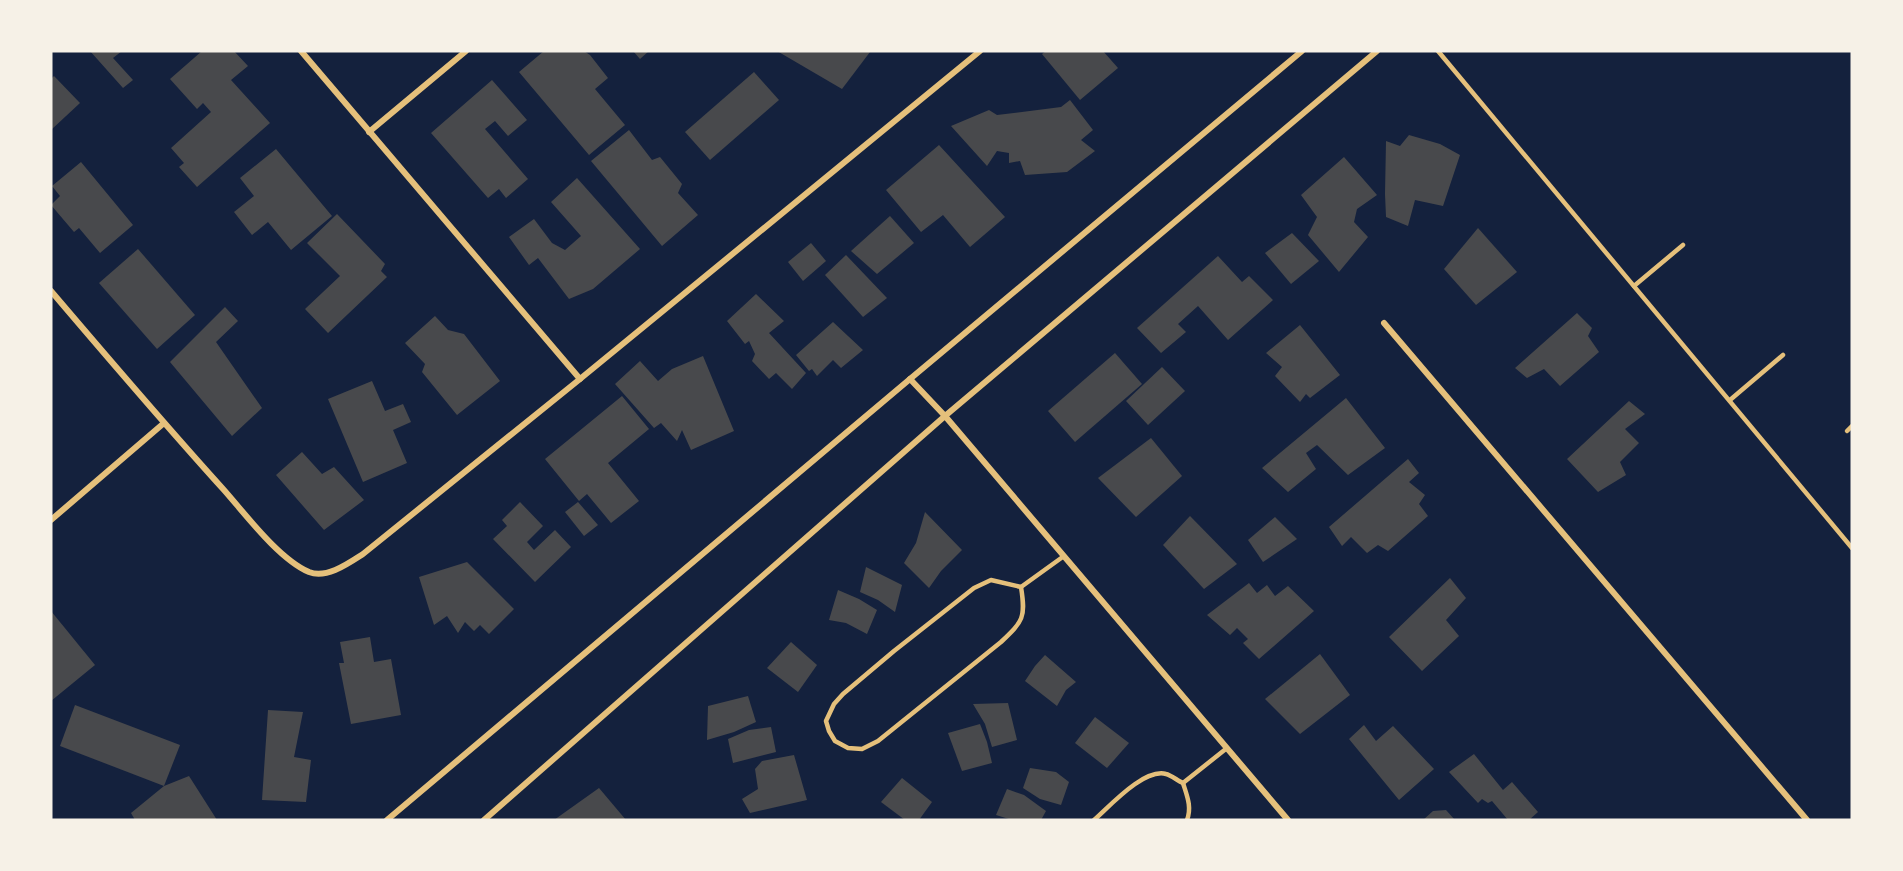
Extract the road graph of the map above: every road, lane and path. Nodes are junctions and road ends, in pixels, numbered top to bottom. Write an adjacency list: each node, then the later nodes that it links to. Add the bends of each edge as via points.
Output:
1 (301, 51): 7 (street)
2 (466, 51): 7 (street)
3 (980, 51): 13 (street)
4 (1302, 51): 14 (street)
5 (1377, 51): 16 (street)
6 (1438, 51): 9 (lane)
7 (369, 132): 13 (street)
8 (1683, 245): 9 (lane)
9 (1634, 286): 15 (lane)
10 (51, 291): 17 (street)
11 (1383, 323): 31 (street)
12 (1783, 355): 15 (lane)
13 (580, 379): 17 (street, via 363,554 329,572 310,573 285,557)
14 (910, 379): 16 (street); 26 (street)
15 (1730, 400): 21 (lane)
16 (945, 416): 22 (street); 27 (street)
17 (164, 423): 20 (street)
18 (1852, 426): 19 (lane)
19 (1847, 431)
20 (51, 520)
21 (1852, 548)
22 (1064, 556): 23 (lane); 24 (street)
23 (1021, 587): 23 (lane, via 1024,606 1019,625 1001,642 878,741 862,749 848,748 835,741 826,721 834,704 894,651 974,588 991,580)
24 (1227, 748): 25 (lane); 30 (street)
25 (1183, 783): 28 (lane, via 1166,774 1152,774); 29 (lane, via 1190,805)
26 (387, 820)
27 (484, 820)
28 (1094, 820)
29 (1187, 820)
30 (1288, 820)
31 (1807, 820)

